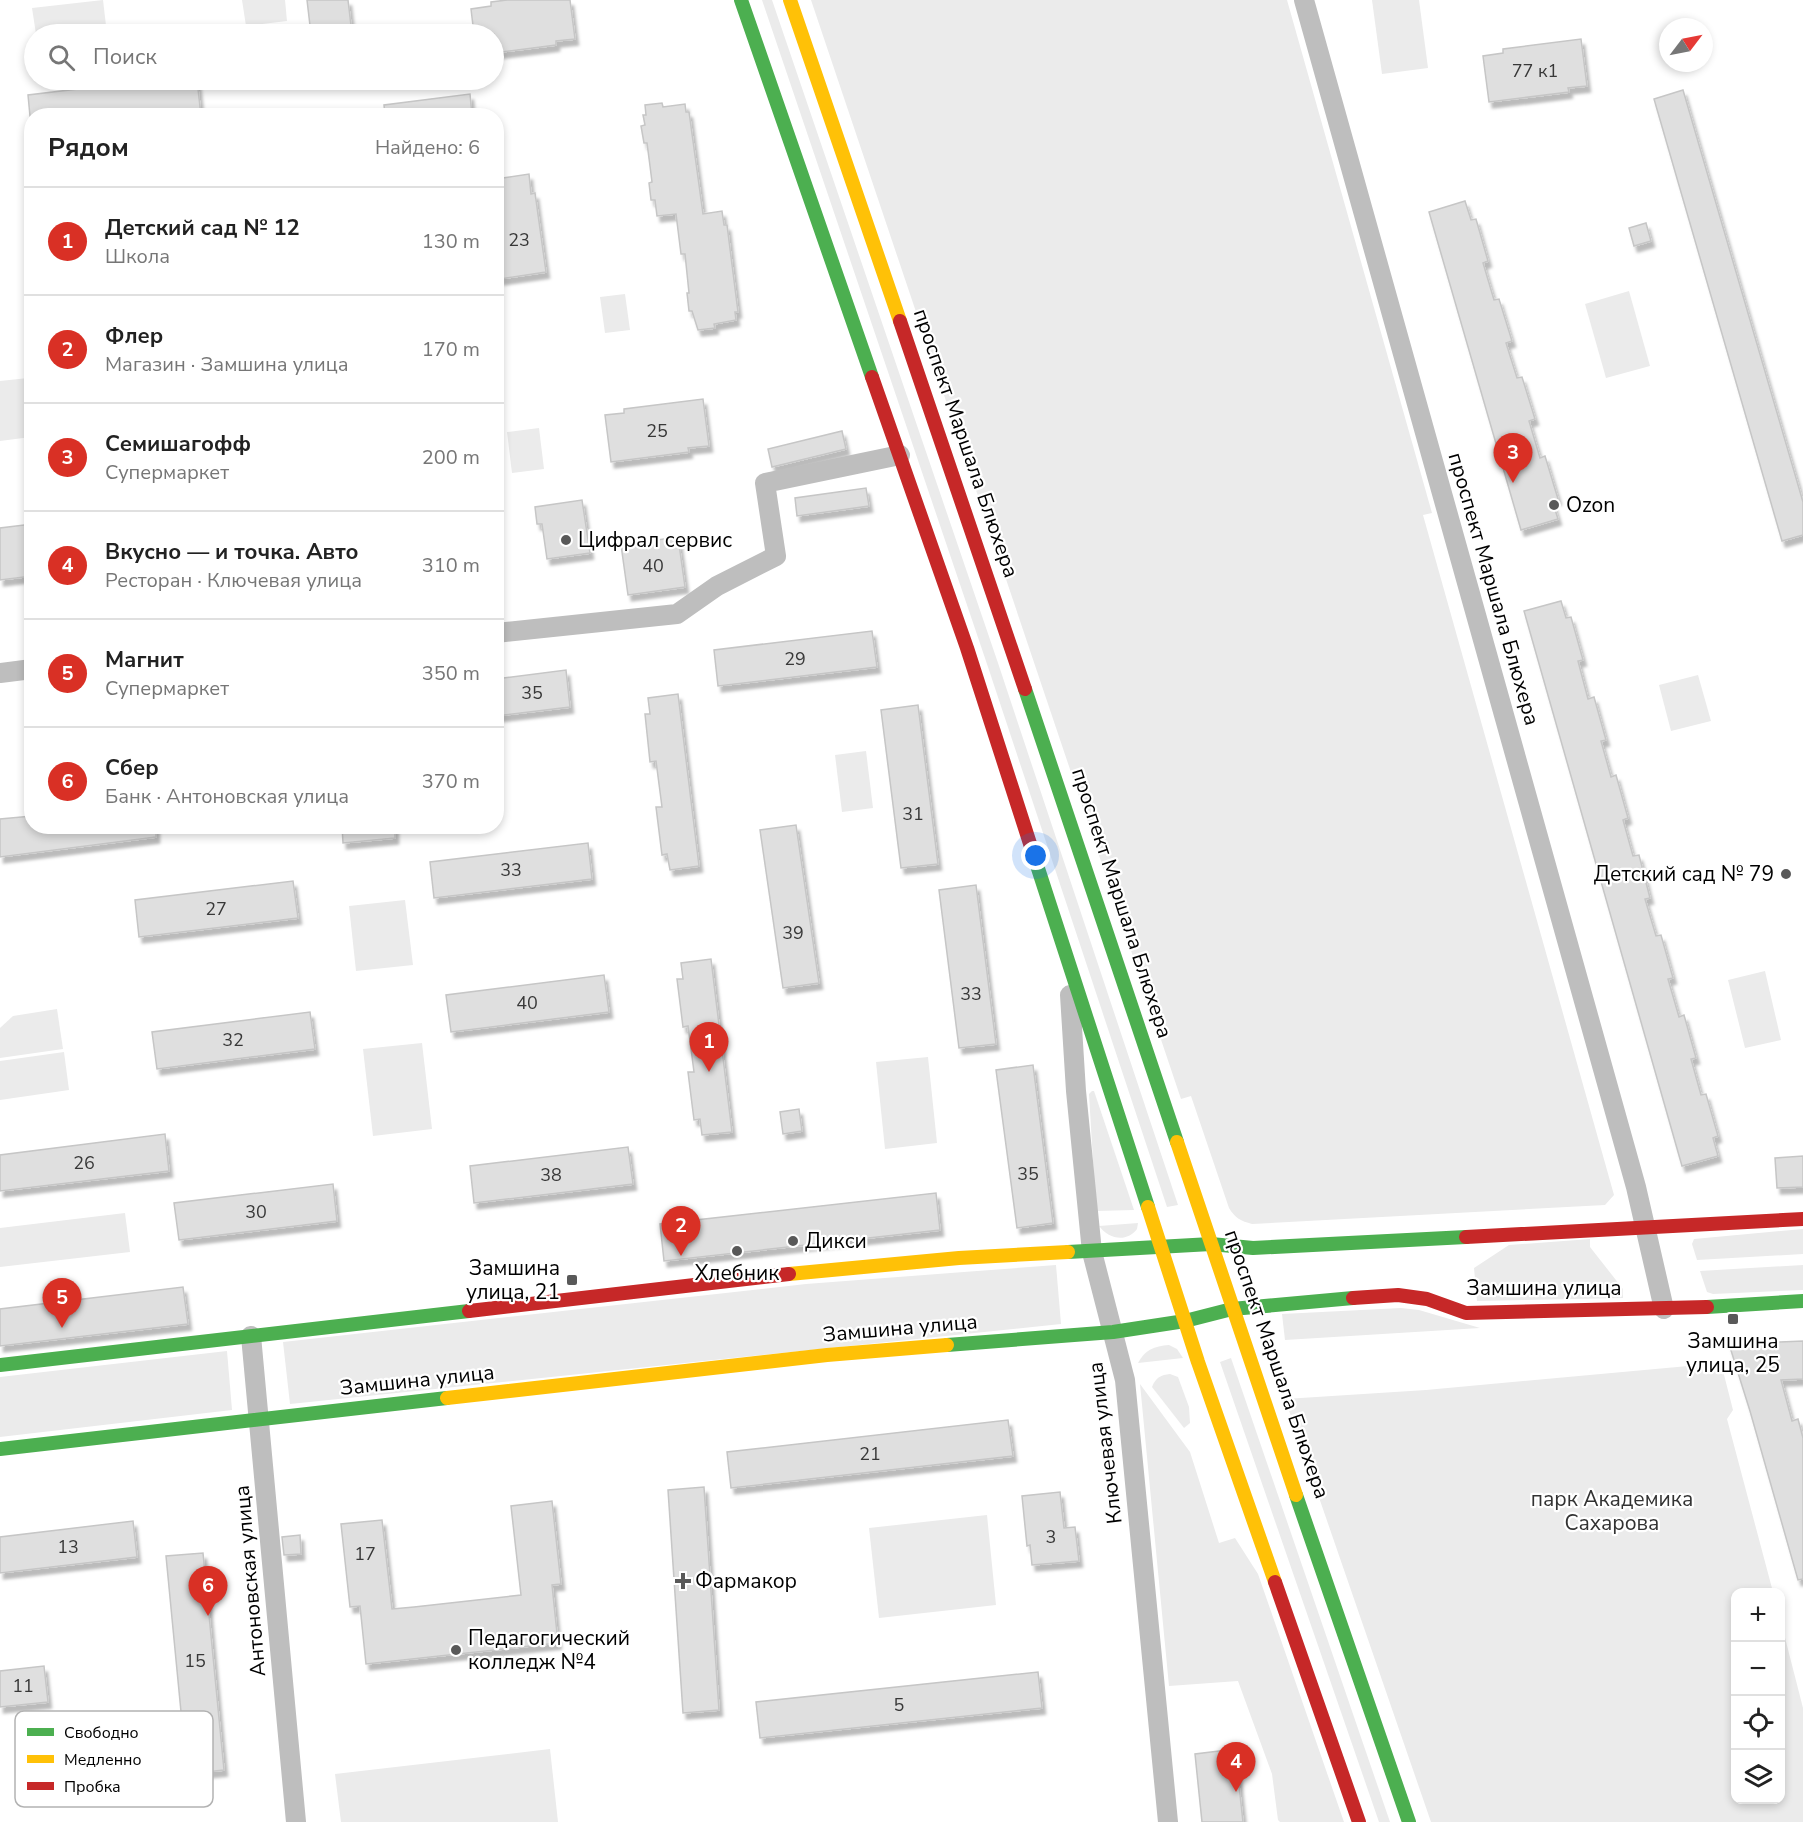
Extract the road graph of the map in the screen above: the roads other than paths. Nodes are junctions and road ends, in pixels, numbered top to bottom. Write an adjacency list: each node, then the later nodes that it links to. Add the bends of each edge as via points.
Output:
1 (741, 0): 4 (main road)
2 (790, 0): 11 (main road, проспект Маршала Блюхера)
3 (1304, 0): 10 (street, проспект Маршала Блюхера)
4 (900, 455): 5 (street, via 765,483 776,556 717,586 677,614); 8 (main road)
5 (504, 632)
6 (24, 670): 7 (street)
7 (0, 673)
8 (1067, 952): 12 (main road); 13 (street, Ключевая улица)
9 (1803, 1219): 10 (main road)
10 (1647, 1227): 11 (main road, via 1253,1248); 15 (street, проспект Маршала Блюхера)
11 (1211, 1244): 12 (main road); 16 (main road, проспект Маршала Блюхера)
12 (1162, 1248): 13 (main road); 17 (main road)
13 (1092, 1252): 18 (street, Ключевая улица); 19 (main road, via 959,1258 792,1274)
14 (1803, 1301): 15 (main road, Замшина улица)
15 (1665, 1308): 16 (main road, Замшина улица, via 1466,1313 1427,1299 1398,1295)
16 (1232, 1309): 17 (main road, Замшина улица); 26 (main road, проспект Маршала Блюхера)
17 (1185, 1321): 18 (main road, Замшина улица); 25 (main road)
18 (1113, 1332): 21 (main road, Замшина улица, via 827,1355); 24 (street, Ключевая улица, via 1125,1380)
19 (251, 1336): 20 (main road); 21 (street, Антоновская улица)
20 (0, 1365)
21 (259, 1419): 22 (main road, Замшина улица); 23 (street, Антоновская улица)
22 (0, 1449)
23 (296, 1822)
24 (1168, 1822)
25 (1359, 1822)
26 (1409, 1822)

